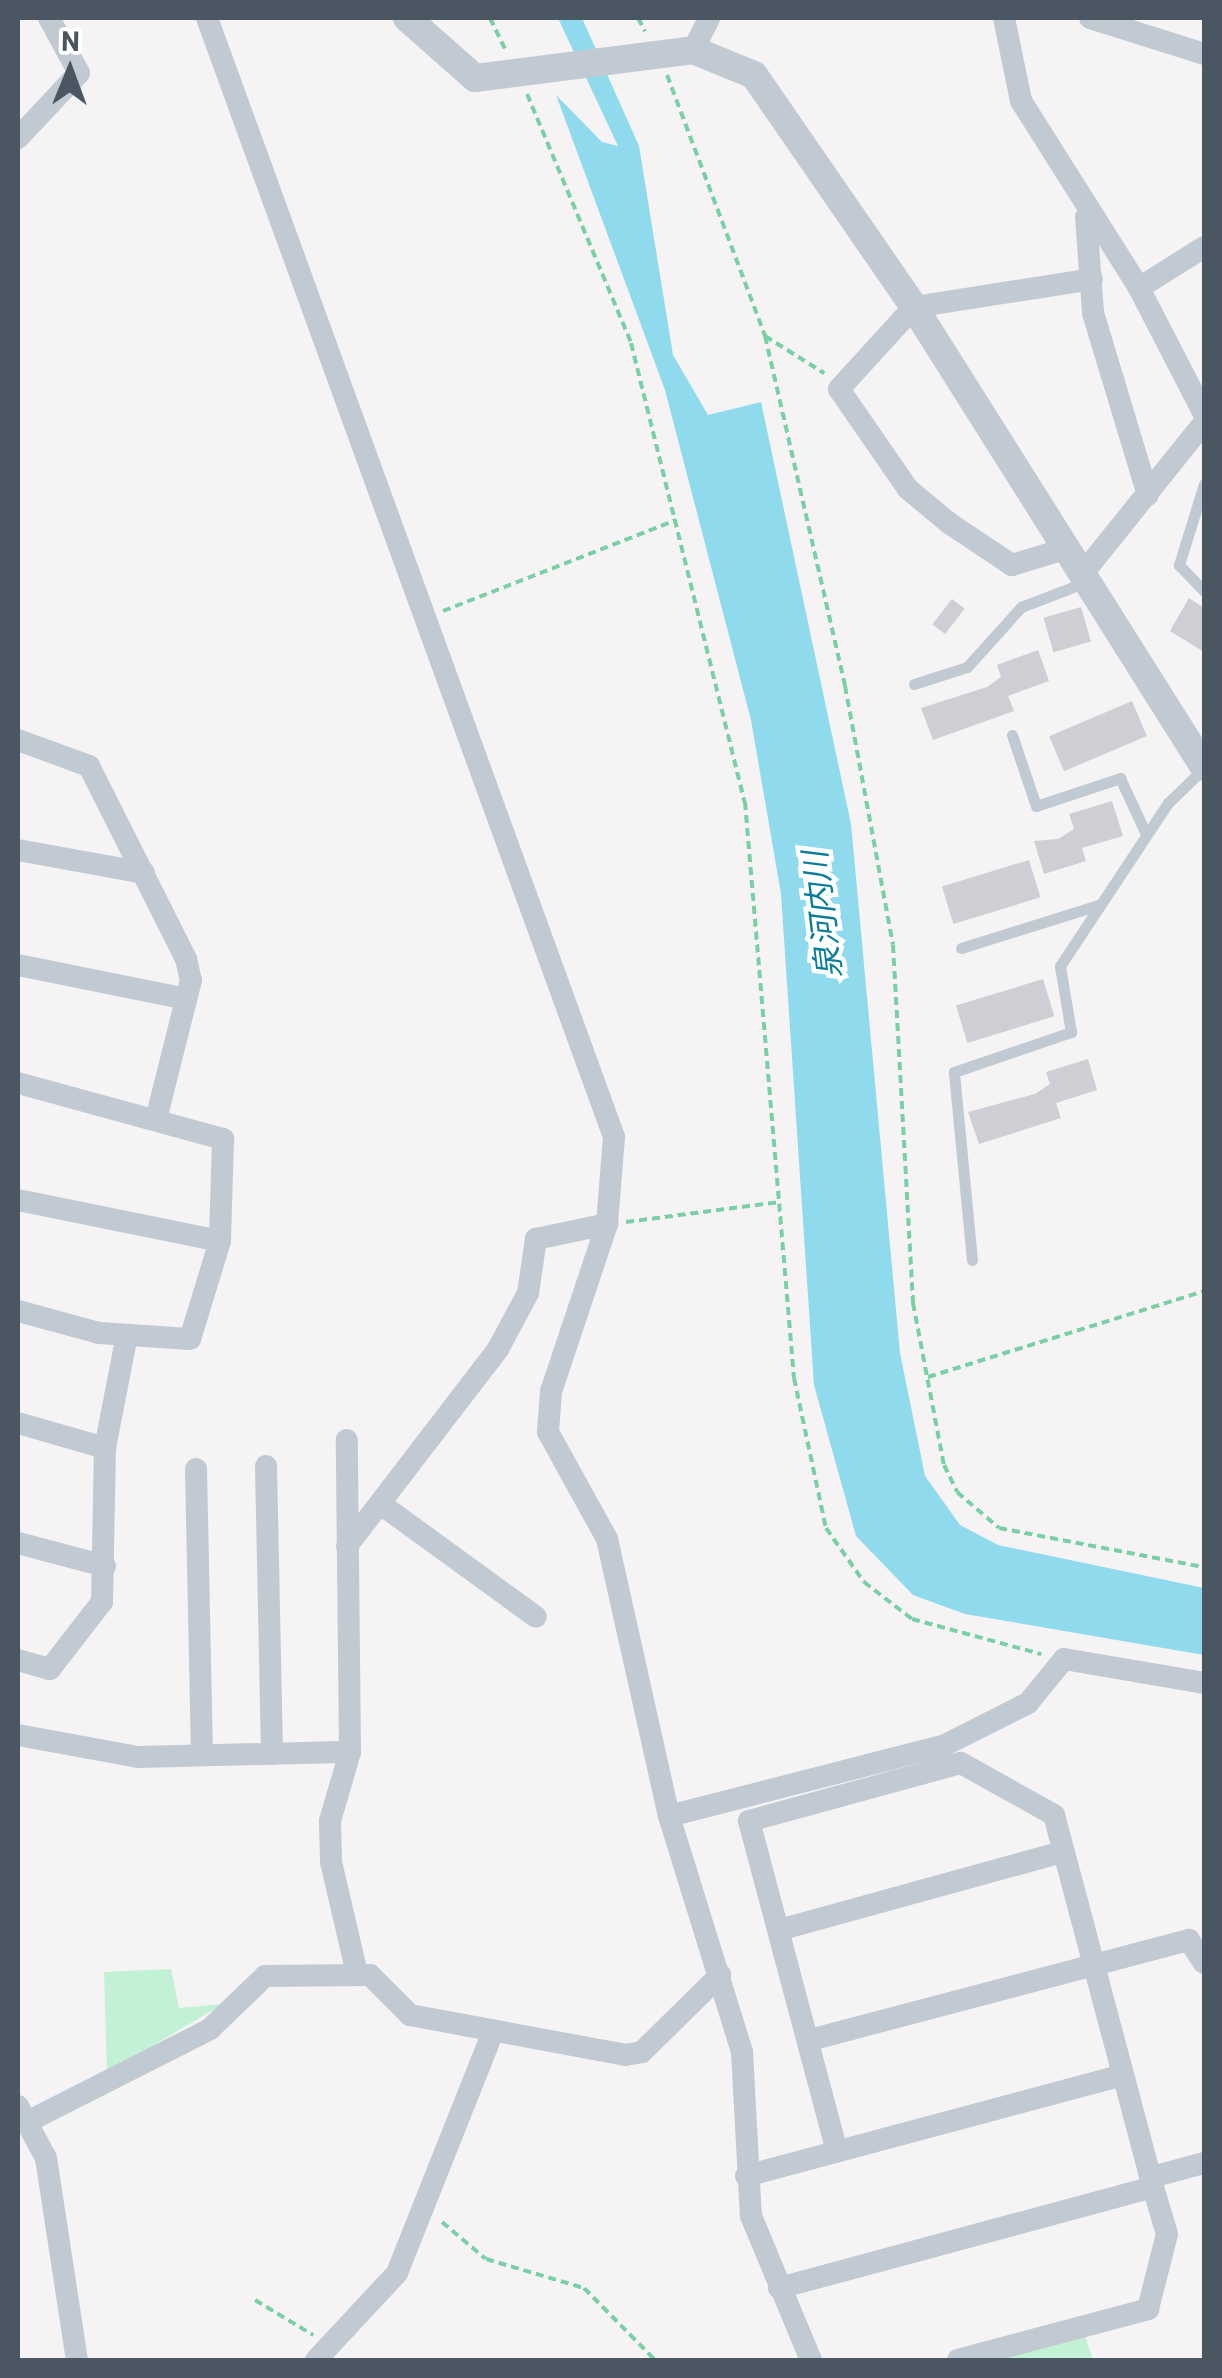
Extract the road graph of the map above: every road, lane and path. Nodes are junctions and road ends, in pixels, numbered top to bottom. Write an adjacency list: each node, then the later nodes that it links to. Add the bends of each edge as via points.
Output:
1 (49, 18): 12 (street, via 79,72)
2 (207, 18): 28 (street)
3 (407, 18): 11 (street, via 475,78)
4 (490, 18): 11 (path)
5 (709, 18): 8 (street)
6 (1004, 18): 13 (street, via 1021,101)
7 (1090, 18): 10 (street)
8 (694, 50): 9 (street); 17 (street, via 741,64 765,87)
9 (652, 53): 11 (street); 18 (path)
10 (1204, 54)
11 (524, 77): 24 (path, via 632,343)
12 (18, 138)
13 (1086, 215): 15 (street); 16 (street)
14 (1204, 247): 16 (street)
15 (1092, 279): 17 (street); 23 (street, via 1093,313)
16 (1140, 288): 20 (street)
17 (914, 307): 19 (street); 25 (street)
18 (765, 336): 19 (path); 50 (path, via 879,854 910,1264)
19 (838, 388): 25 (street, via 908,489 949,523 1012,564)
20 (1204, 414)
21 (1204, 423): 23 (street)
22 (1204, 484): 27 (lane, via 1178,565)
23 (1148, 495): 26 (street)
24 (676, 520): 28 (path); 43 (path, via 745,802)
25 (1068, 548): 26 (street)
26 (1087, 576): 29 (lane, via 1021,607 967,667); 32 (street)
27 (1204, 591)
28 (424, 618): 44 (street, via 614,1137)
29 (914, 684)
30 (1012, 735): 33 (lane, via 1036,806 1120,778)
31 (18, 740): 35 (street, via 80,756)
32 (1204, 768): 33 (lane)
33 (1146, 834): 36 (lane)
34 (18, 850): 35 (street)
35 (144, 873): 39 (street, via 186,959)
36 (1098, 905): 37 (lane); 46 (lane, via 1056,976 1071,1032 954,1072)
37 (961, 948)
38 (18, 965): 39 (street)
39 (186, 999): 41 (street)
40 (18, 1083): 41 (street)
41 (157, 1115): 45 (street, via 223,1139)
42 (18, 1200): 45 (street)
43 (778, 1202): 44 (path); 62 (path, via 794,1378 826,1528 864,1582 912,1619)
44 (606, 1224): 56 (street, via 536,1239 528,1293 498,1349); 69 (street, via 552,1391 548,1432 607,1538)
45 (220, 1241): 49 (street, via 190,1339)
46 (972, 1260)
47 (1204, 1291): 50 (path)
48 (18, 1311): 49 (street)
49 (127, 1335): 53 (street)
50 (928, 1377): 60 (path, via 944,1465 978,1515 999,1528)
51 (18, 1423): 53 (street)
52 (346, 1440): 58 (street)
53 (104, 1448): 59 (street)
54 (266, 1466): 67 (street)
55 (196, 1470): 68 (street)
56 (382, 1506): 58 (street); 61 (street)
57 (18, 1543): 59 (street)
58 (347, 1546): 66 (street)
59 (105, 1566): 63 (street, via 96,1616 59,1661 50,1669)
60 (1204, 1568)
61 (536, 1617)
62 (1064, 1659): 64 (street); 69 (street, via 1028,1703 945,1745)
63 (18, 1660)
64 (1204, 1683)
65 (18, 1735): 68 (street, via 138,1757)
66 (350, 1752): 67 (street); 74 (street, via 330,1821 331,1862)
67 (272, 1754): 68 (street)
68 (202, 1756)
69 (669, 1816): 75 (street)
70 (1063, 1852): 71 (street); 71 (street, via 1054,1814 961,1762 749,1821); 73 (street)
71 (778, 1930): 77 (street)
72 (1204, 1963): 73 (street, via 1189,1940)
73 (1093, 1964): 77 (street); 78 (street)
74 (357, 1974): 76 (street, via 384,1984 410,2015); 79 (street, via 282,1973 247,1984 210,2029)
75 (720, 1974): 76 (street, via 642,2052); 82 (street, via 742,2052)
76 (492, 2034): 84 (street)
77 (810, 2040): 80 (street)
78 (1122, 2075): 80 (street); 83 (street)
79 (23, 2113): 88 (street, via 46,2158)
80 (837, 2152): 82 (street)
81 (1204, 2163): 83 (street)
82 (746, 2176): 85 (street)
83 (1153, 2182): 85 (street); 91 (street, via 1166,2234 1148,2309)
84 (419, 2212): 87 (street, via 396,2273 367,2313); 89 (path, via 486,2260 584,2288)
85 (779, 2288): 90 (street)
86 (255, 2300): 87 (path)
87 (320, 2352)
88 (77, 2360)
89 (655, 2360)
90 (810, 2360)
91 (958, 2360)

